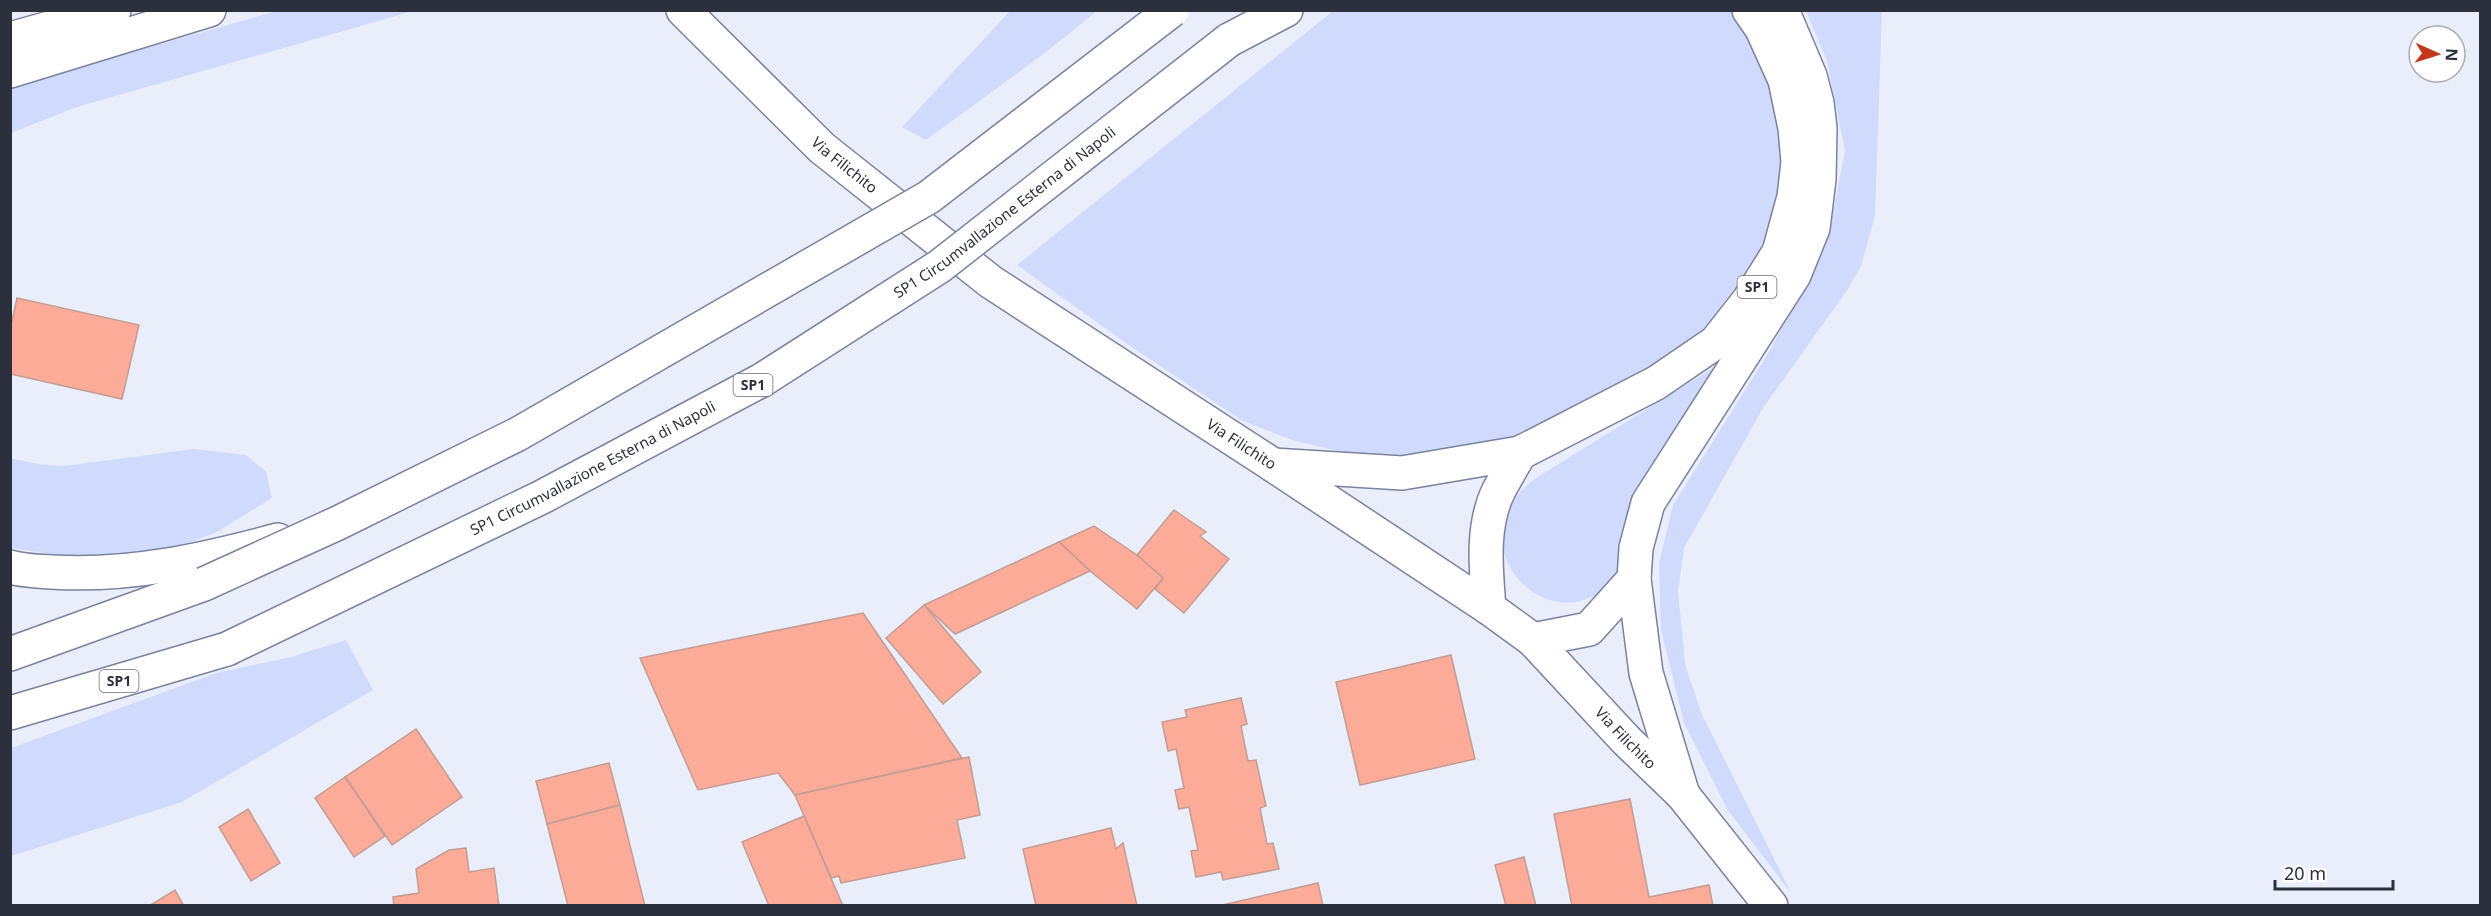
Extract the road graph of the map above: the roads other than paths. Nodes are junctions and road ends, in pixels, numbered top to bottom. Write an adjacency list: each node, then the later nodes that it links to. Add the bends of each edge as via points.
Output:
1 (114, 10): 9 (main road)
2 (209, 10): 11 (main road)
3 (683, 10): 13 (main road, Via Filichito, via 822,147 991,282)
4 (1172, 10): 14 (main road, bridge, via 929,197 518,434)
5 (1261, 10): 10 (main road, SP1 Circumvallazione Esterna di Napoli / SP1)
6 (1286, 10): 10 (main road, SP1)
7 (1749, 10): 12 (main road, SP1, via 1785,80 1795,128 1798,162 1794,197 1779,252 1716,342 1656,383)
8 (1782, 10): 16 (main road, via 1810,76 1821,128 1813,228 1794,275 1648,503 1636,548)
9 (10, 39)
10 (1229, 40): 20 (main road, SP1 Circumvallazione Esterna di Napoli / SP1, bridge, via 940,266 762,380 542,497 227,650)
11 (10, 71)
12 (1520, 453): 13 (main road, SP1, via 1402,473); 17 (main road, via 1498,492 1487,529)
13 (1273, 465): 17 (main road, Via Filichito)
14 (338, 523): 15 (main road, bridge, via 227,554 146,569 84,574); 19 (main road, bridge, via 204,584)
15 (10, 567)
16 (1634, 579): 18 (main road, via 1589,629); 21 (main road, via 1646,673)
17 (1489, 608): 18 (main road, Via Filichito)
18 (1533, 640): 21 (main road, Via Filichito)
19 (10, 654)
20 (10, 713)
21 (1683, 795): 22 (main road, Via Filichito)
22 (1771, 906)

